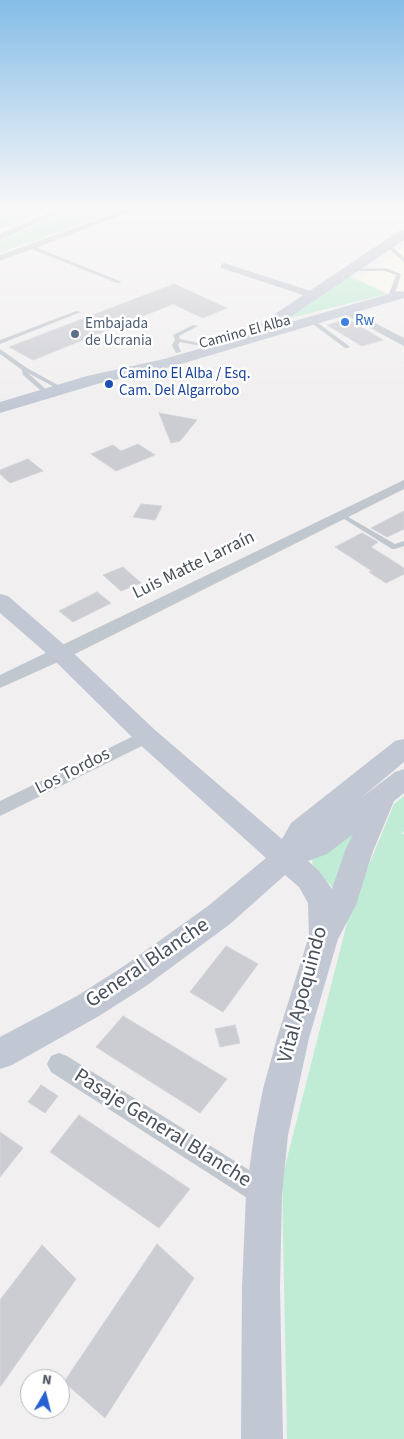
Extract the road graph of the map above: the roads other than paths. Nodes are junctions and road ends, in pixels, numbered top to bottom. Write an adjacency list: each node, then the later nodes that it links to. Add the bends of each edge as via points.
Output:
1 (97, 273): 5 (lane)
2 (246, 273): 6 (street)
3 (345, 273): 6 (main road)
4 (398, 273): 7 (lane)
5 (119, 282)
6 (313, 295): 11 (main road)
7 (398, 295): 8 (main road, Camino El Alba); 11 (main road, Camino El Alba)
8 (346, 311): 10 (main road, Camino El Alba); 14 (street)
9 (78, 312): 13 (lane)
10 (312, 321): 15 (main road, Camino El Alba); 17 (lane)
11 (252, 325): 15 (main road); 16 (main road, Camino El Alba)
12 (195, 326): 16 (lane, via 176,337)
13 (0, 342)
14 (404, 343)
15 (231, 344): 20 (main road, Camino El Alba)
16 (187, 346): 20 (main road, Camino El Alba)
17 (347, 347)
18 (0, 351): 19 (lane)
19 (25, 369): 21 (lane); 21 (lane, via 25,374)
20 (93, 380): 21 (main road, Camino El Alba)
21 (55, 392): 22 (main road, Camino El Alba)
22 (0, 408)
23 (404, 484): 24 (street, Luis Matte Larraín)
24 (343, 516): 25 (lane, via 395,547); 27 (street, Luis Matte Larraín)
25 (404, 542)
26 (0, 601): 27 (main road, Vital Apoquindo)
27 (61, 654): 28 (street, Luis Matte Larraín); 29 (main road, Vital Apoquindo)
28 (0, 682)
29 (146, 736): 33 (street, Los Tordos); 34 (main road, Vital Apoquindo)
30 (404, 748): 34 (main road, General Blanche, via 301,831)
31 (404, 779): 32 (main road, General Blanche)
32 (382, 798): 34 (main road, General Blanche, via 317,846); 35 (main road, via 359,851 341,905)
33 (0, 809)
34 (286, 859): 35 (main road, Vital Apoquindo, via 318,891 323,903); 36 (main road, General Blanche, via 219,915 135,976)
35 (324, 936): 38 (main road, Vital Apoquindo, via 280,1089)
36 (0, 1054)
37 (59, 1064): 38 (street, Pasaje General Blanche)
38 (264, 1194): 39 (main road, Vital Apoquindo)
39 (262, 1439)

